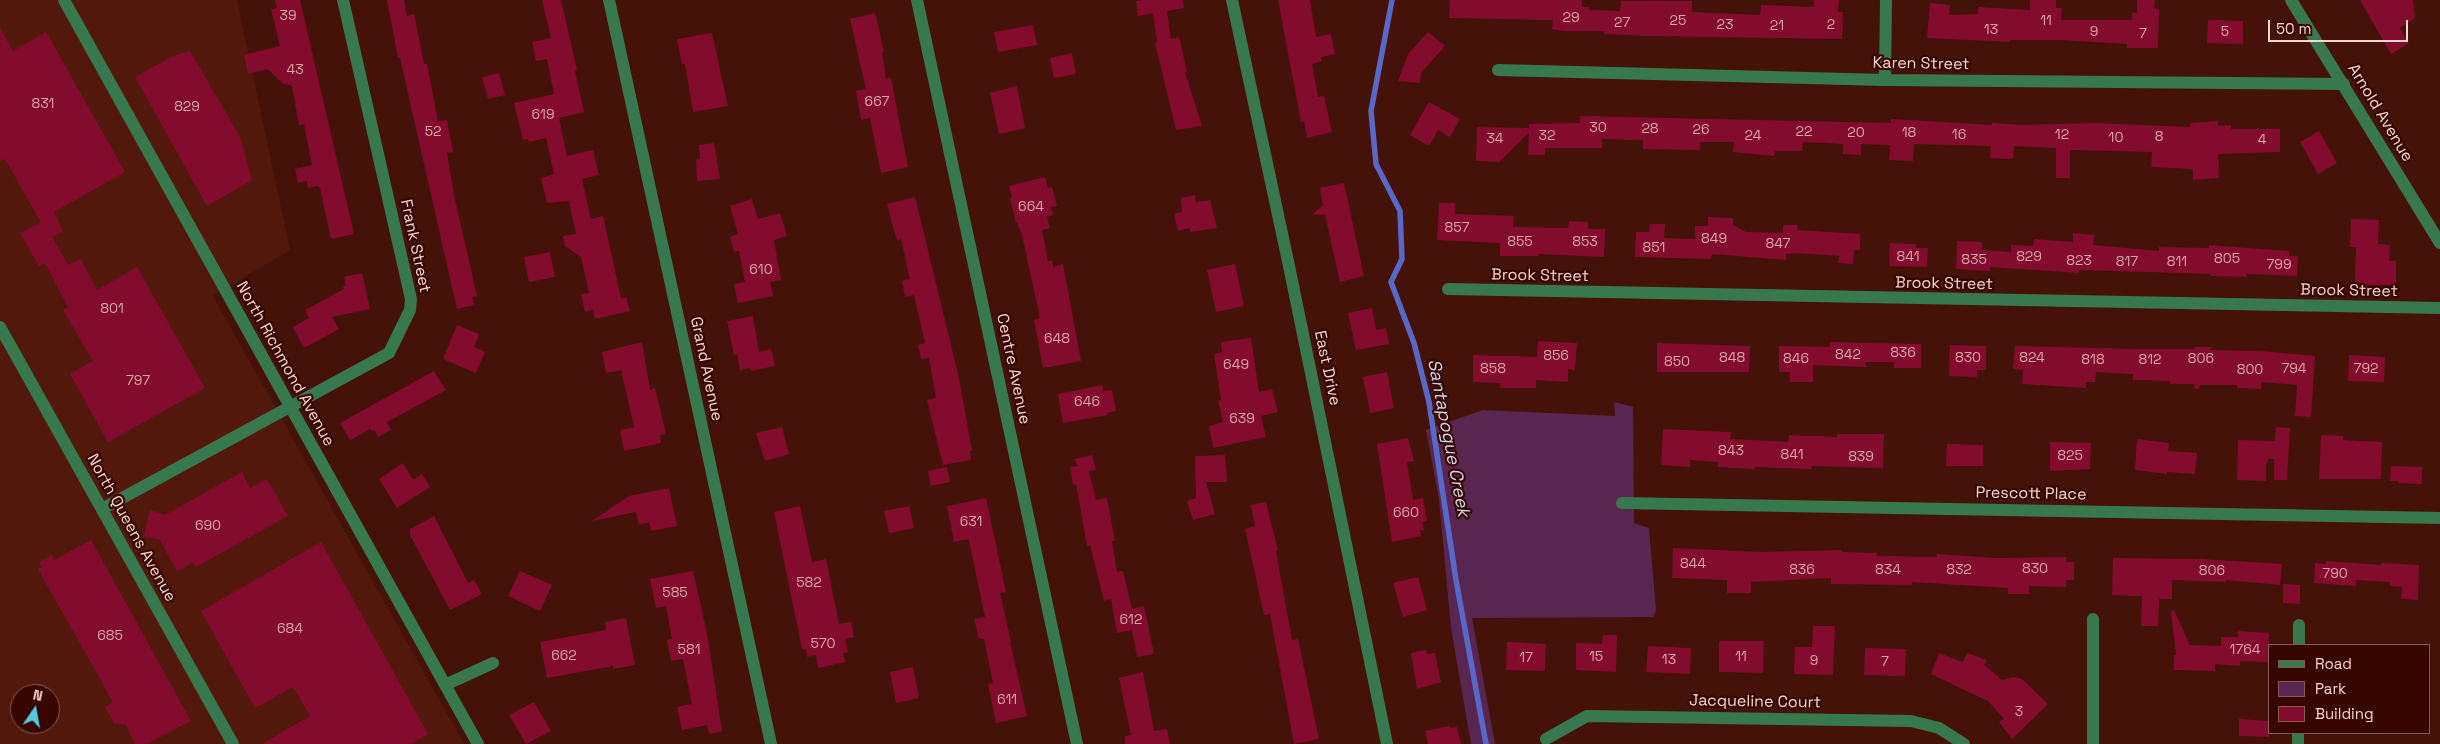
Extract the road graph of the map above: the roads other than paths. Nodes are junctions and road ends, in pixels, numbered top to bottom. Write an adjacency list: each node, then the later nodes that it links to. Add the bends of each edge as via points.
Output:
1 (64, 0): 15 (street, North Richmond Avenue)
2 (343, 0): 15 (street, Frank Street, via 409,290 410,310 389,353)
3 (609, 0): 27 (street, Grand Avenue)
4 (917, 0): 28 (street, Centre Avenue)
5 (1232, 0): 29 (street, East Drive)
6 (1886, 0): 9 (street)
7 (2291, 0): 10 (street, Arnold Avenue)
8 (1498, 70): 9 (street, Karen Street)
9 (1885, 80): 10 (street, Karen Street)
10 (2344, 84): 11 (street, Arnold Avenue)
11 (2440, 243)
12 (1448, 290): 13 (street, Brook Street)
13 (2440, 308)
14 (0, 327): 17 (street, North Queens Avenue)
15 (290, 406): 17 (street, Frank Street); 23 (street, North Richmond Avenue)
16 (1622, 503): 18 (street, Prescott Place)
17 (102, 509): 25 (street, North Queens Avenue)
18 (2440, 518)
19 (2093, 619): 31 (street)
20 (2299, 625): 21 (street)
21 (2299, 644)
22 (494, 663): 23 (street)
23 (445, 685): 26 (street, North Richmond Avenue)
24 (1546, 739): 30 (street, Jacqueline Court, via 1587,716 1911,721 1940,728)
25 (233, 744)
26 (478, 744)
27 (771, 744)
28 (1077, 744)
29 (1387, 744)
30 (1964, 744)
31 (2093, 744)

